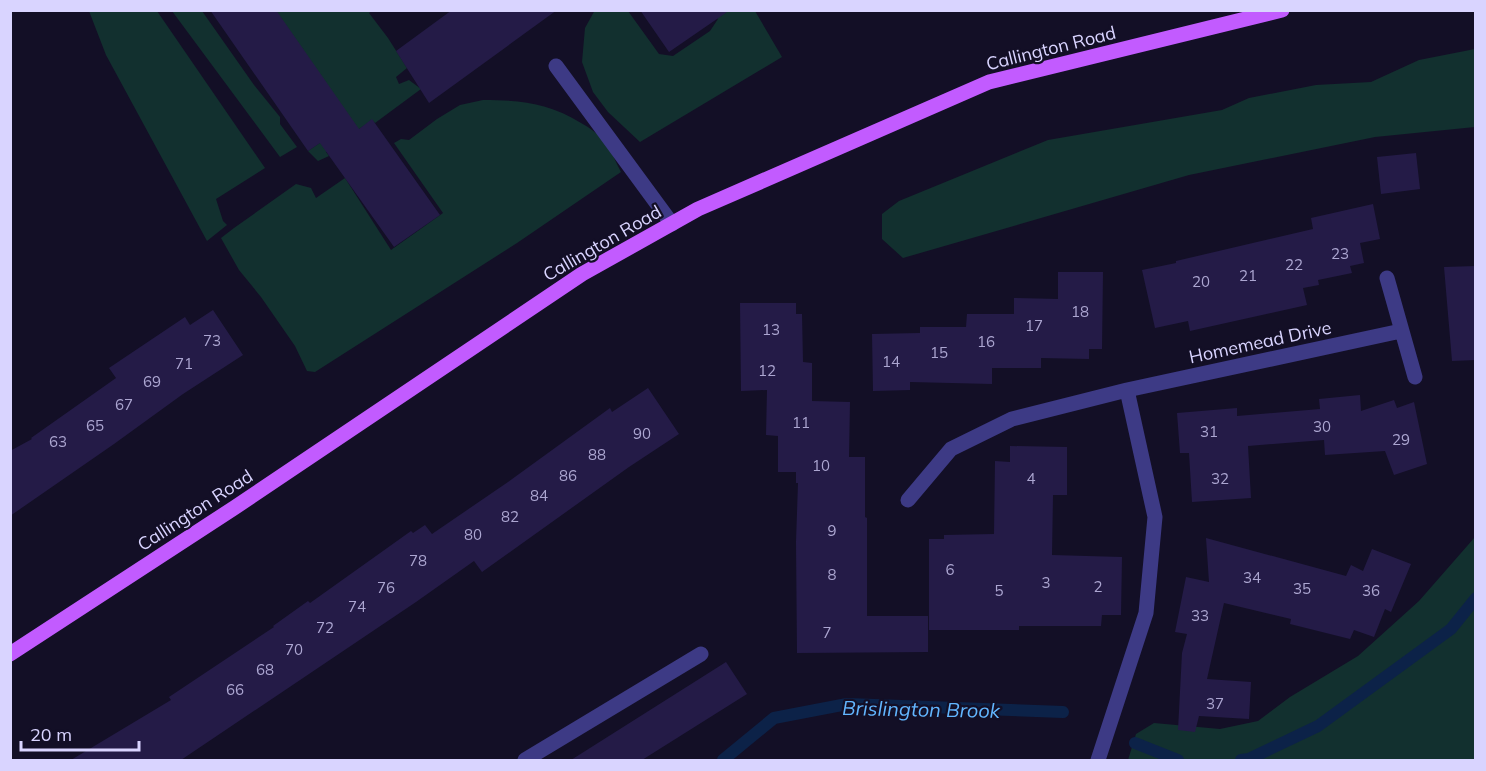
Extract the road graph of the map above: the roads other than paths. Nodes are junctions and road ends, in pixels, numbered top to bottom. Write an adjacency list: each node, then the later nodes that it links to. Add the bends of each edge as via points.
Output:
1 (1282, 10): 3 (main road, Callington Road, via 989,82 698,209)
2 (556, 66): 3 (street)
3 (672, 224): 9 (main road, Callington Road, via 582,274)
4 (1388, 278): 5 (street)
5 (1401, 331): 6 (street); 7 (street, Homemead Drive)
6 (1414, 377)
7 (1127, 390): 8 (street, Homemead Drive, via 1012,419 951,449); 12 (street, via 1155,517 1146,613)
8 (908, 501)
9 (10, 654)
10 (701, 654): 11 (street)
11 (525, 760)
12 (1098, 760)

